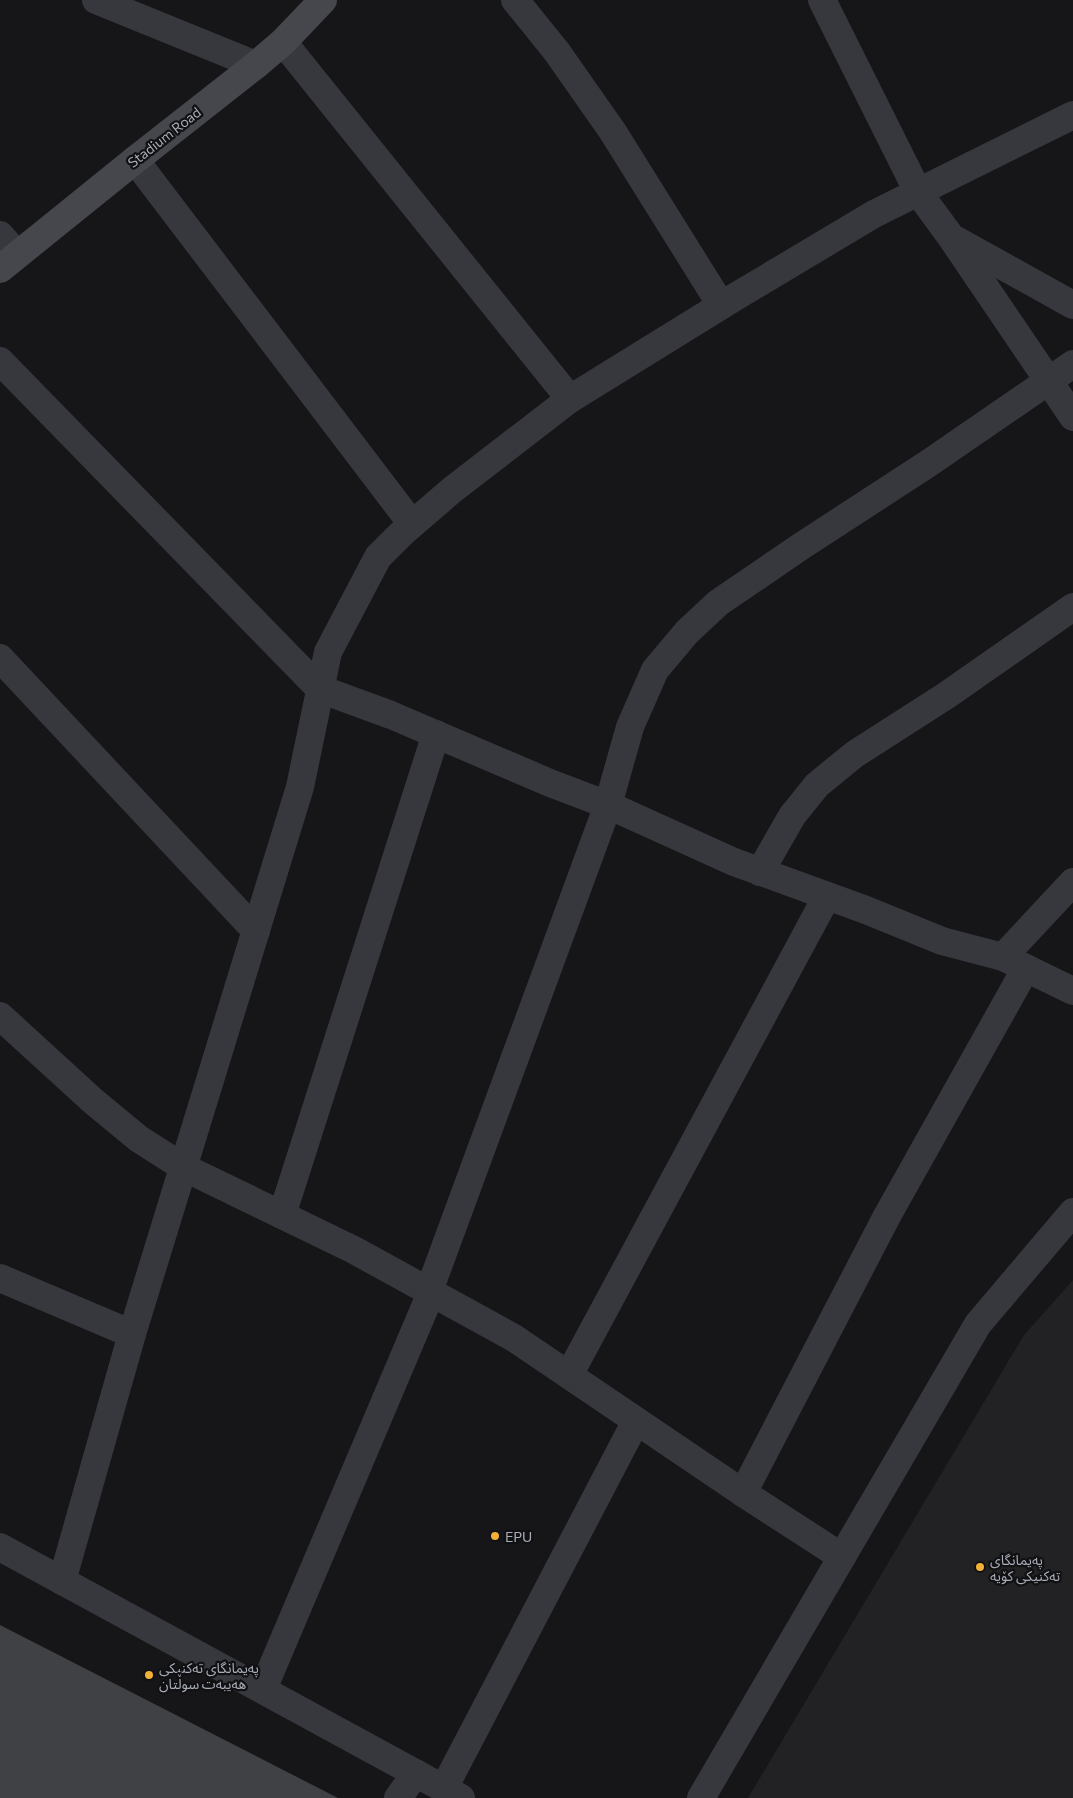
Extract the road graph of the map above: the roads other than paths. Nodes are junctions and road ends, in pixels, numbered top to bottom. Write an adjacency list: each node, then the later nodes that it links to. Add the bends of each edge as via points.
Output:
1 (96, 0): 6 (street)
2 (323, 0): 5 (main road, Stadium Road)
3 (515, 0): 12 (street, via 557,52 613,132)
4 (822, 0): 9 (street)
5 (283, 42): 6 (main road, Stadium Road); 17 (street)
6 (256, 65): 8 (main road, Stadium Road)
7 (1073, 115): 9 (street)
8 (135, 160): 11 (main road, Stadium Road); 19 (street)
9 (918, 192): 10 (street); 12 (street, via 874,214)
10 (951, 237): 13 (street); 16 (street)
11 (6, 253)
12 (721, 305): 17 (street)
13 (1073, 305)
14 (0, 361): 22 (street)
15 (1073, 364): 16 (street)
16 (1048, 380): 18 (street); 24 (street, via 718,603 687,632 655,670 630,726)
17 (570, 399): 19 (street)
18 (1073, 417)
19 (412, 524): 22 (street, via 378,557 328,652)
20 (1073, 607): 25 (street, via 947,695 855,754 817,785 792,816)
21 (0, 658): 28 (street)
22 (320, 689): 23 (street); 28 (street, via 300,787)
23 (436, 734): 24 (street); 34 (street)
24 (608, 805): 25 (street); 36 (street)
25 (760, 872): 27 (street)
26 (1073, 882): 29 (street)
27 (827, 896): 29 (street, via 942,942); 38 (street)
28 (256, 931): 32 (street)
29 (1015, 962): 30 (street); 40 (street)
30 (1073, 991)
31 (0, 1016): 32 (street, via 139,1139)
32 (183, 1167): 34 (street); 37 (street)
33 (1073, 1212): 42 (street, via 978,1324)
34 (282, 1215): 36 (street)
35 (3, 1288): 37 (street)
36 (430, 1292): 38 (street, via 514,1338); 44 (street)
37 (132, 1334): 43 (street)
38 (569, 1375): 39 (street)
39 (636, 1420): 40 (street); 46 (street)
40 (743, 1493): 42 (street)
41 (0, 1547): 43 (street)
42 (842, 1557): 48 (street)
43 (62, 1581): 44 (street)
44 (263, 1690): 45 (street)
45 (416, 1772): 46 (street); 47 (street)
46 (453, 1793)
47 (398, 1798)
48 (701, 1798)

